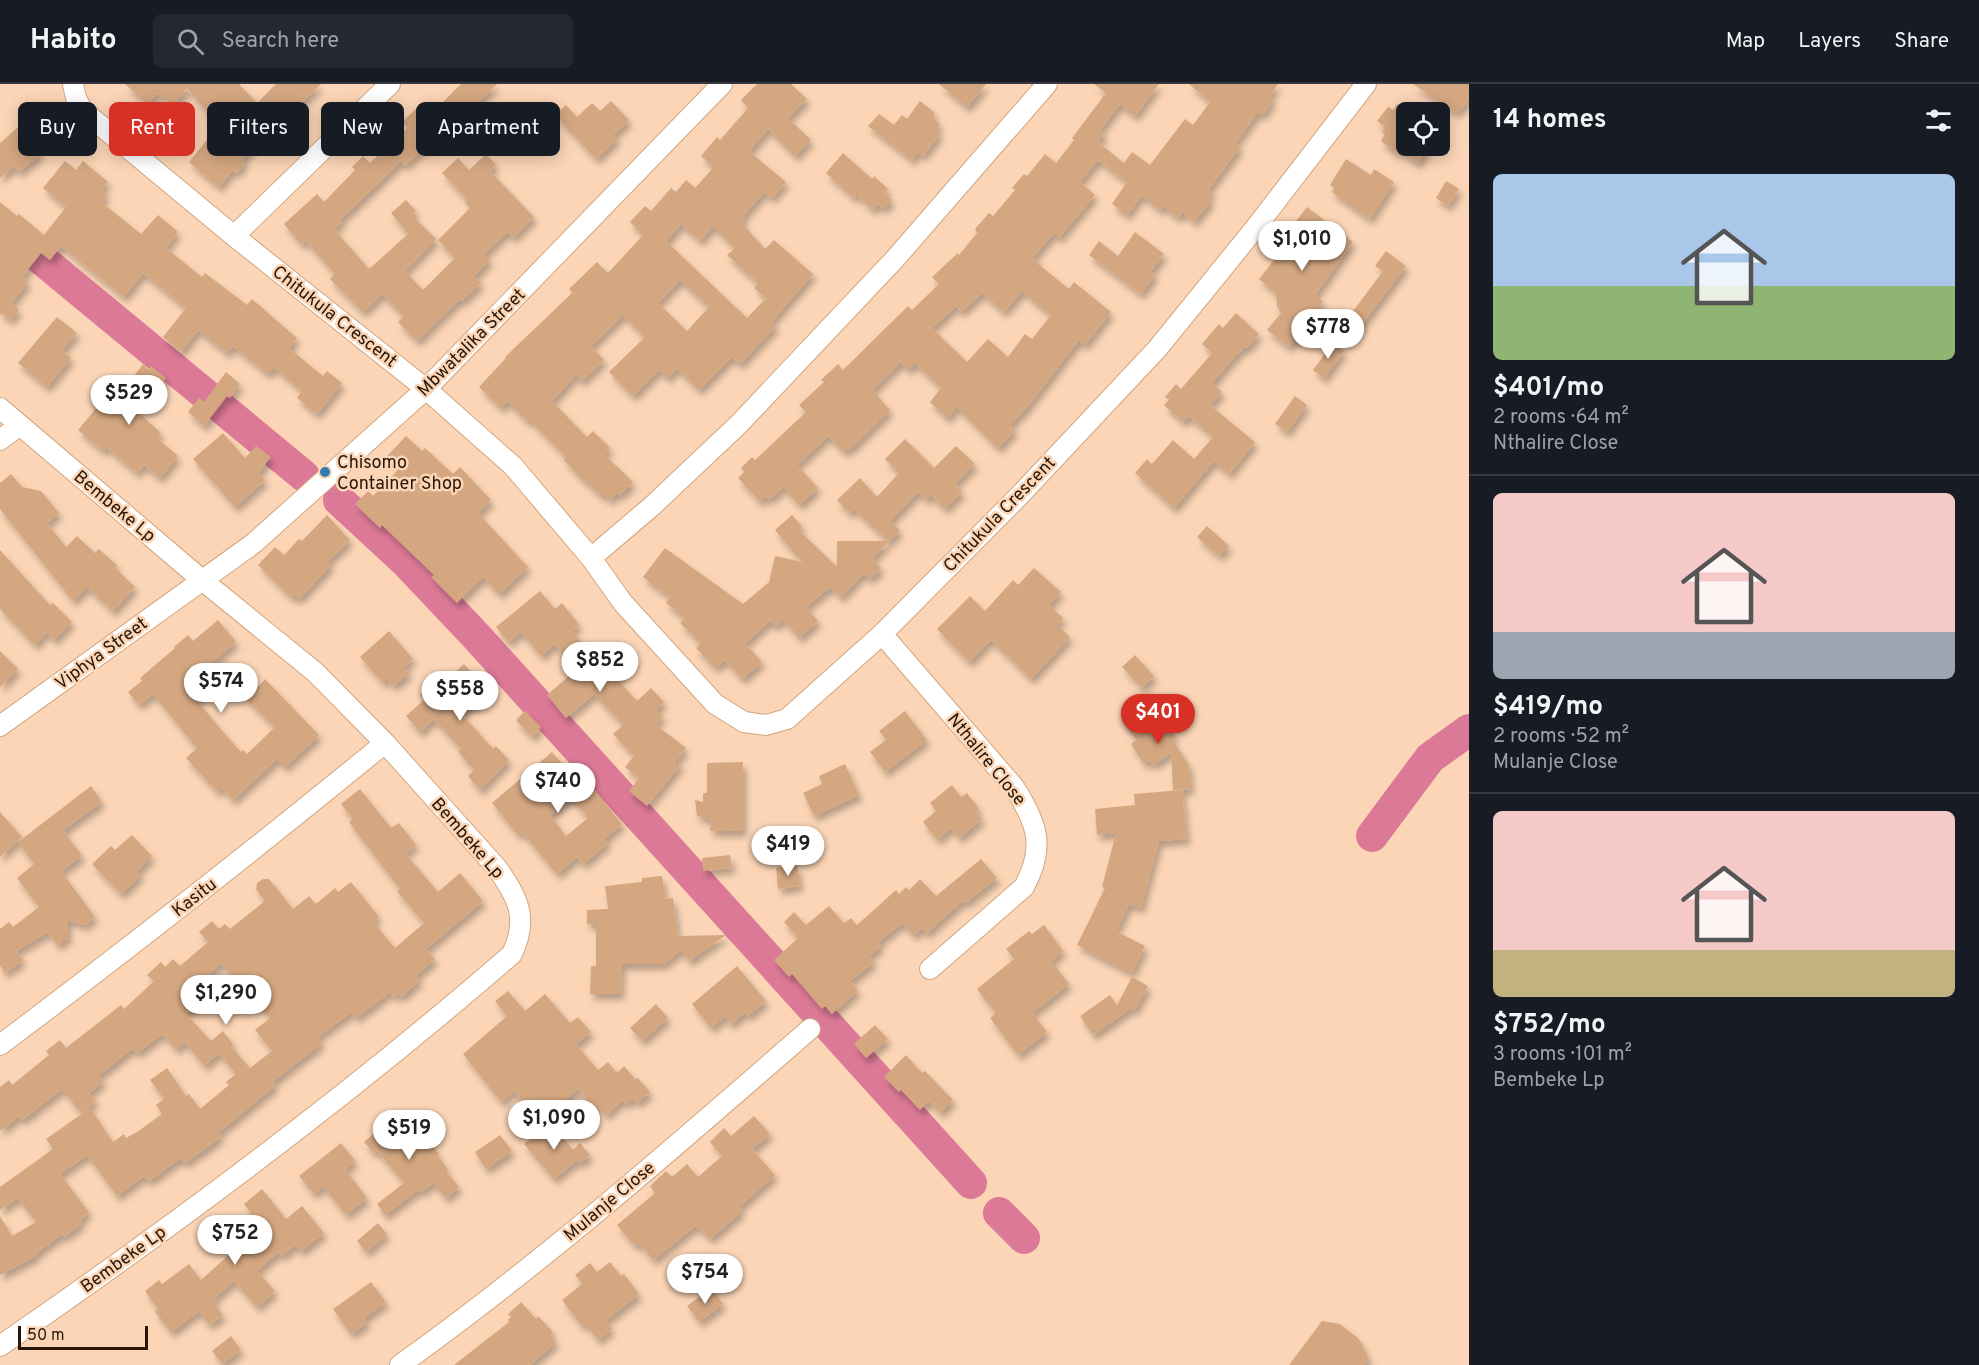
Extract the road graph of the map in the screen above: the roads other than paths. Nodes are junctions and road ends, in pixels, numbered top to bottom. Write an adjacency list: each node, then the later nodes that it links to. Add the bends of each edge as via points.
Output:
1 (73, 84): 6 (street, Chitukula Crescent, via 82,110)
2 (390, 84): 6 (street)
3 (722, 84): 7 (street, Mbwatalika Street)
4 (1047, 84): 11 (street, via 894,260 747,415)
5 (1366, 84): 13 (street, Chitukula Crescent, via 1158,348)
6 (234, 236): 7 (street, Chitukula Crescent)
7 (426, 389): 11 (street, Chitukula Crescent, via 513,466); 12 (street, Mbwatalika Street, via 254,543)
8 (0, 408): 9 (street, Bembeke Lp)
9 (20, 425): 10 (street); 12 (street, Bembeke Lp)
10 (0, 440)
11 (591, 558): 13 (street, Chitukula Crescent, via 623,603 667,653 715,704 744,722 766,725 787,719)
12 (202, 580): 14 (street, Viphya Street); 15 (street, Bembeke Lp, via 315,672)
13 (882, 634): 16 (street, Nthalire Close, via 1014,787 1035,832 1034,869 1024,887)
14 (0, 726)
15 (385, 743): 18 (street, Kasitu, via 255,849); 19 (street, Bembeke Lp, via 497,868 511,889 520,907 521,922 512,954 288,1139)
16 (930, 969)
17 (810, 1029): 20 (street, Mulanje Close, via 642,1175 470,1315)
18 (0, 1045)
19 (0, 1346)
20 (400, 1365)

